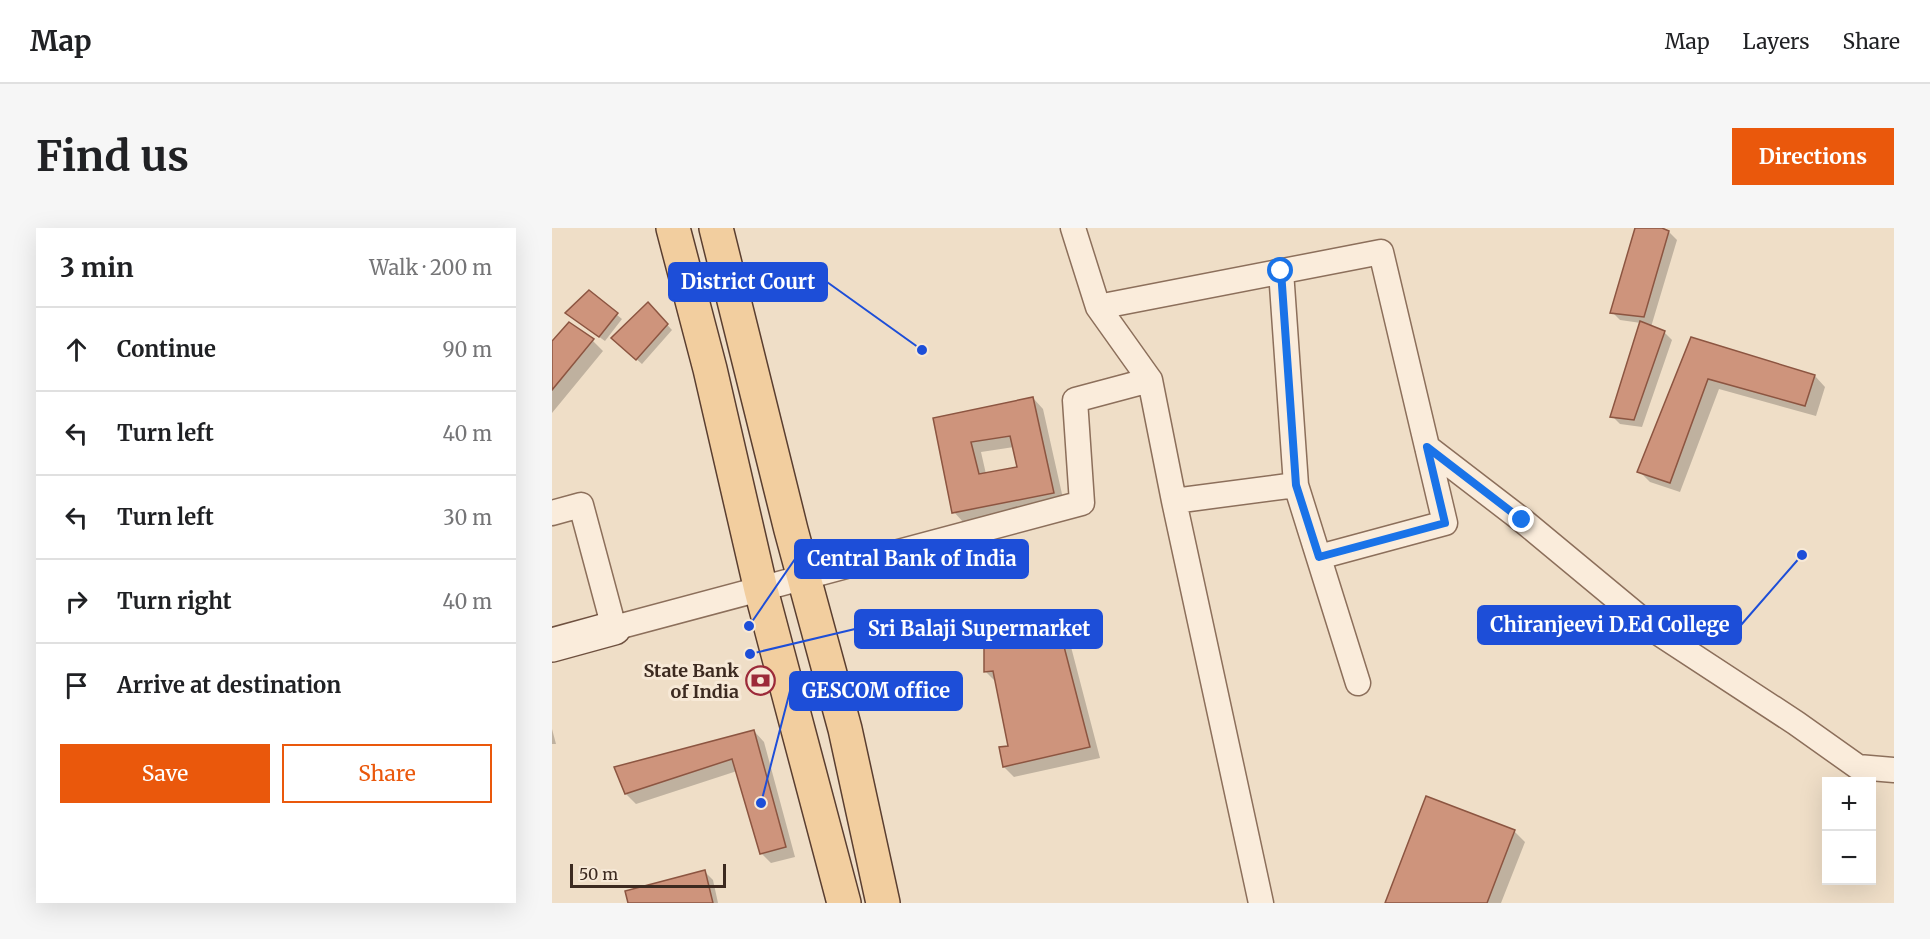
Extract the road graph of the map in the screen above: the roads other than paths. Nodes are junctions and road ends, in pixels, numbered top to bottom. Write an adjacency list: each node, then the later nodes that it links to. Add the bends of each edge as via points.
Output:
1 (673, 228): 13 (main road, via 710,369)
2 (716, 228): 12 (main road)
3 (1073, 228): 5 (street)
4 (1281, 271): 5 (street); 7 (street, via 1381,252); 8 (street)
5 (1098, 307): 6 (street)
6 (1150, 380): 9 (street); 12 (street, via 1075,400 1082,503)
7 (1427, 447): 11 (street, via 1445,523); 17 (street, via 1658,632 1858,767)
8 (1296, 485): 9 (street); 11 (street)
9 (1174, 501): 20 (street)
10 (552, 513): 14 (street, via 581,505)
11 (1319, 557): 16 (street)
12 (804, 579): 13 (street); 19 (main road, via 845,729)
13 (760, 590): 14 (street); 18 (main road)
14 (614, 628): 15 (main road)
15 (552, 645)
16 (1358, 682)
17 (1894, 770)
18 (844, 903)
19 (883, 903)
20 (1261, 903)

